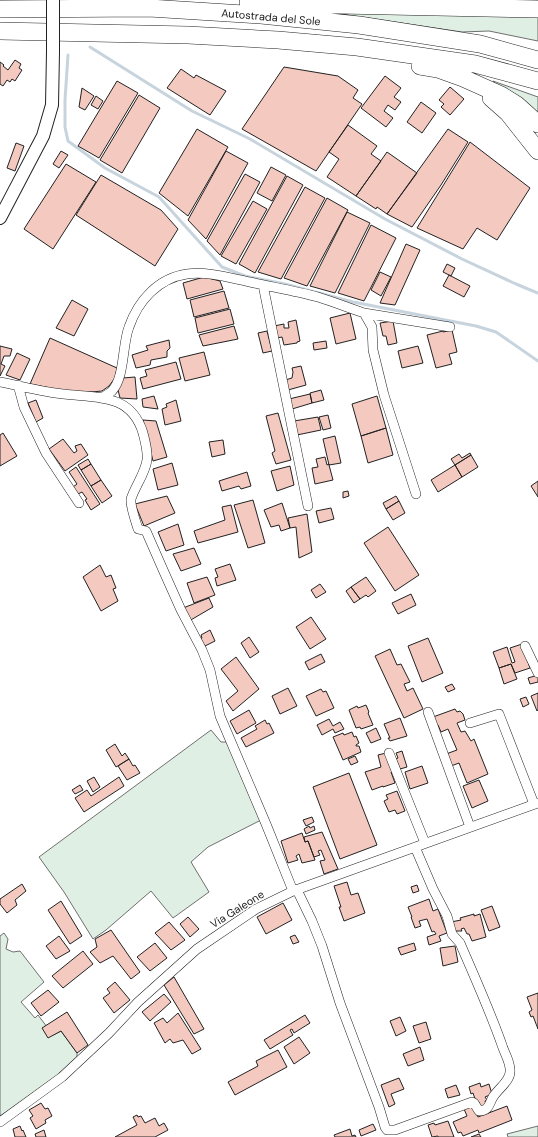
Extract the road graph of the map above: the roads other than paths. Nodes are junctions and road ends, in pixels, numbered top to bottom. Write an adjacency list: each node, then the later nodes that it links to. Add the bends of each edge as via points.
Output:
1 (53, 0): 14 (street, bridge, via 52,105 43,136)
2 (149, 8): 3 (highway, Autostrada del Sole); 4 (highway, via 240,3); 7 (highway, Autostrada del Sole, via 261,14 344,23)
3 (0, 9)
4 (538, 9)
5 (0, 31): 6 (highway, Autostrada del Sole, via 188,35)
6 (278, 40): 10 (highway, Autostrada del Sole, via 357,47 468,63); 11 (highway, via 438,69)
7 (480, 44): 8 (highway); 9 (highway, Autostrada del Sole)
8 (538, 49)
9 (538, 60)
10 (538, 81)
11 (473, 82): 12 (highway, via 517,105); 13 (highway, via 508,113)
12 (538, 124)
13 (538, 151)
14 (0, 218)
15 (263, 285): 16 (street, via 318,297); 20 (street, via 201,273 174,277 159,285 136,309 128,328 117,382 112,391); 23 (street)
16 (364, 314): 17 (street); 21 (street, via 372,327 373,350 384,395)
17 (450, 327)
18 (0, 382): 19 (street)
19 (18, 385): 20 (street, via 61,394); 22 (street, via 24,407 46,453)
20 (102, 398): 33 (street, via 118,402 131,410 140,424 147,459 131,501 138,529 146,531 202,650 210,670 220,716)
21 (416, 494)
22 (79, 503)
23 (308, 506)
24 (525, 646): 25 (street)
25 (538, 673)
26 (428, 712): 30 (street)
27 (470, 723): 29 (street, via 500,714)
28 (389, 753): 31 (street)
29 (536, 803): 30 (street, Via Galeone)
30 (470, 827): 31 (street, Via Galeone)
31 (425, 843): 32 (street, Via Galeone)
32 (415, 847): 33 (street, Via Galeone); 33 (street, via 432,889 447,916 452,934 460,943 510,1067 510,1076 486,1110 480,1111 472,1102 395,1130 387,1130 340,1004 322,946)
33 (295, 890): 34 (street, Via Galeone, via 256,909 197,949 138,1002 62,1077)
34 (0, 1122)

